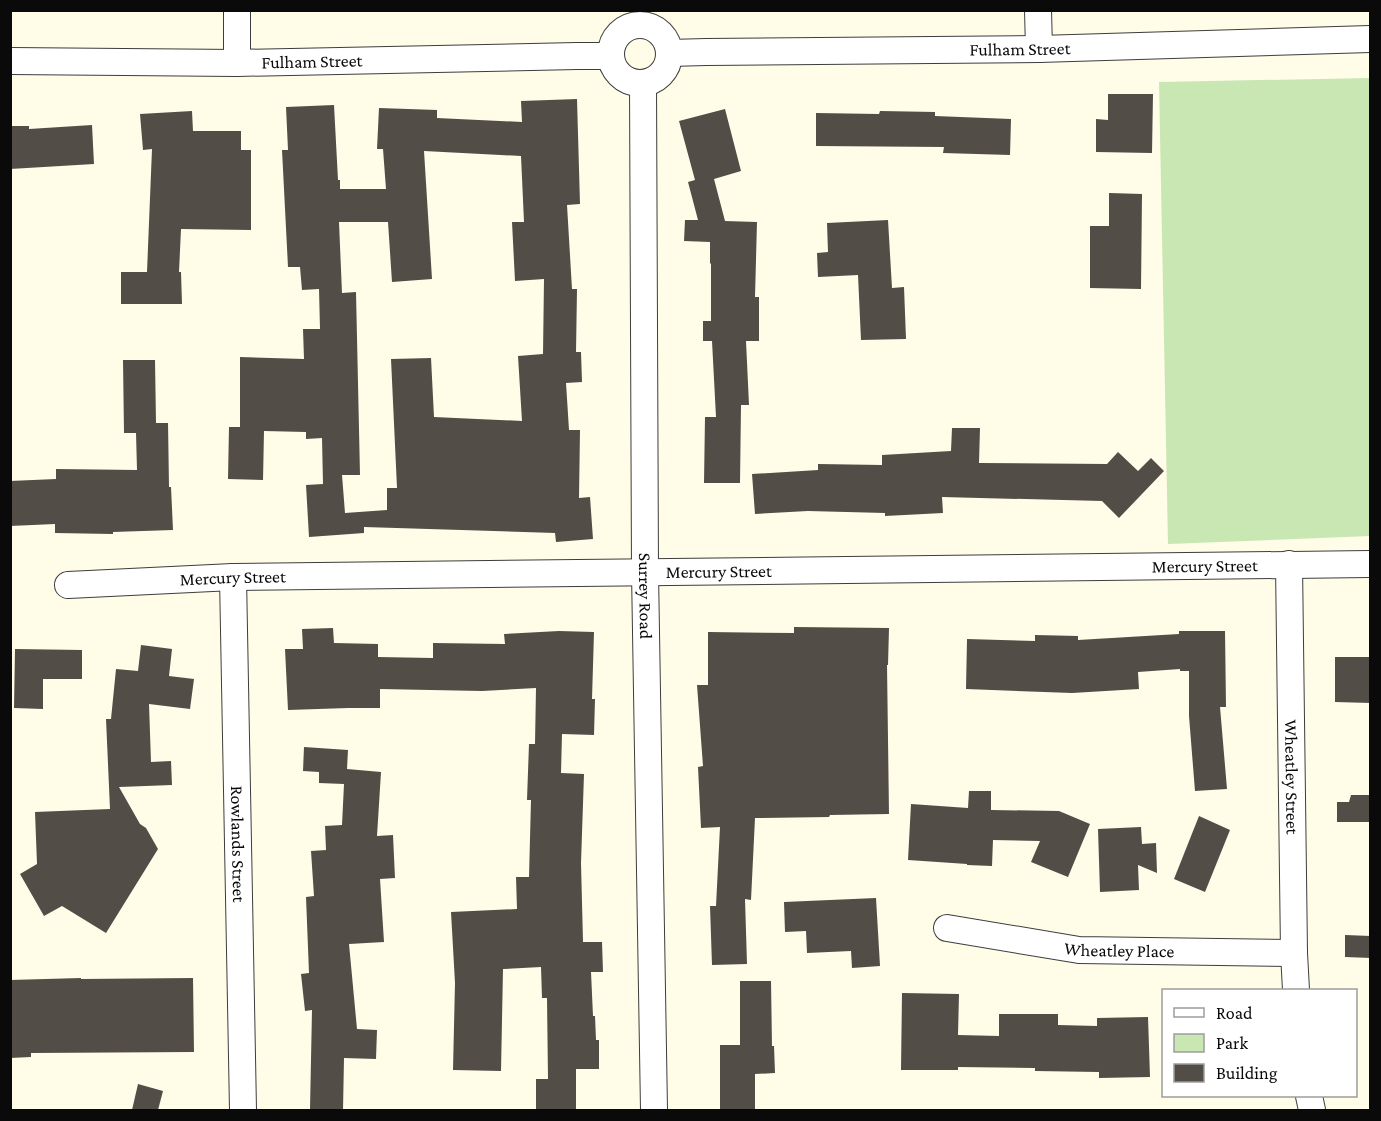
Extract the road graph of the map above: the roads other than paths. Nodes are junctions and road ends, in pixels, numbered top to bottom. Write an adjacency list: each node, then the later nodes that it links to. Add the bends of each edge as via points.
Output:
1 (237, 10): 9 (street)
2 (1038, 10): 5 (street)
3 (639, 18): 6 (street, via 660,33); 7 (street, via 615,39)
4 (1371, 39): 5 (street, Fulham Street)
5 (1039, 49): 6 (street, Fulham Street)
6 (669, 53): 10 (street, via 662,73)
7 (611, 56): 9 (street, Fulham Street); 10 (street, via 625,79)
8 (10, 61): 9 (street, Fulham Street)
9 (237, 63)
10 (643, 83): 13 (street, Surrey Road)
11 (1288, 564): 12 (street, Mercury Street); 13 (street, Mercury Street); 17 (street, Wheatley Street)
12 (1371, 564)
13 (645, 572): 14 (street, Mercury Street); 20 (street, Surrey Road)
14 (233, 577): 15 (street, Mercury Street); 19 (street, Rowlands Street)
15 (68, 585)
16 (947, 928): 17 (street, Wheatley Place, via 1079,950)
17 (1294, 953): 18 (street, Wheatley Street)
18 (1296, 989)
19 (243, 1110)
20 (654, 1110)

